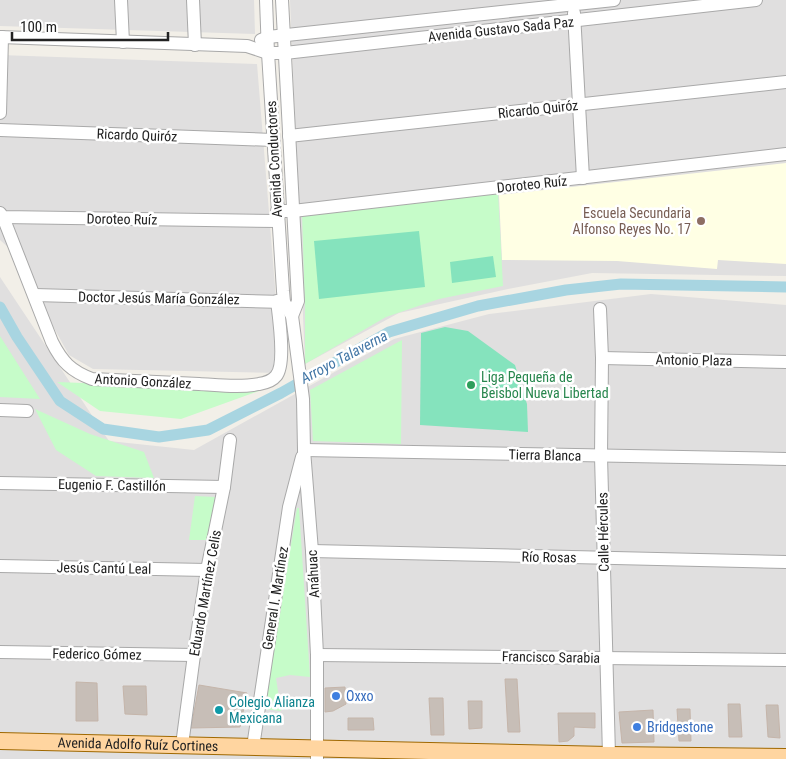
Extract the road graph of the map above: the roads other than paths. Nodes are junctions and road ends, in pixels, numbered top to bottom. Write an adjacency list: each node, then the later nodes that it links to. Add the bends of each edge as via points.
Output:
1 (120, 0): 12 (street)
2 (193, 0): 13 (street)
3 (266, 0): 11 (street, Avenida Conductores)
4 (282, 0): 9 (street, Avenida Conductores)
5 (614, 0): 7 (street, Avenida Gustavo Sada Paz)
6 (756, 0): 8 (street, Avenida Gustavo Sada Paz)
7 (573, 2): 8 (street); 9 (street, Avenida Gustavo Sada Paz)
8 (575, 21): 16 (street, Avenida Gustavo Sada Paz); 18 (street)
9 (284, 36): 11 (street, Avenida Gustavo Sada Paz); 16 (street, Avenida Conductores)
10 (1, 37): 12 (street, Avenida Gustavo Sada Paz); 19 (street)
11 (268, 38): 14 (street, Avenida Gustavo Sada Paz); 15 (street, Avenida Conductores)
12 (123, 42): 13 (street, Avenida Gustavo Sada Paz)
13 (195, 45): 14 (street, Avenida Gustavo Sada Paz)
14 (247, 46): 15 (street, Avenida Gustavo Sada Paz)
15 (268, 53): 16 (street, Avenida Gustavo Sada Paz); 22 (street, Avenida Conductores)
16 (285, 53): 21 (street, Avenida Conductores)
17 (786, 82): 18 (street, Ricardo Quiróz)
18 (578, 105): 21 (street, Ricardo Quiróz); 24 (street)
19 (0, 113)
20 (0, 130): 22 (street, Ricardo Quiróz)
21 (289, 136): 25 (street, Avenida Conductores)
22 (273, 140): 27 (street, Avenida Conductores)
23 (786, 154): 24 (street, Doroteo Ruíz)
24 (583, 178): 25 (street, Doroteo Ruíz)
25 (293, 211): 27 (street, Doroteo Ruíz); 29 (street, Avenida Conductores)
26 (2, 215): 27 (street, Doroteo Ruíz); 28 (street, Antonio González)
27 (278, 216): 30 (street, Avenida Conductores)
28 (35, 295): 30 (street, Doctor Jesús María González); 30 (street, Antonio González, via 59,355 83,376 230,385 260,384 276,377 280,371)
29 (298, 301): 30 (street, Doctor Jesús María González); 32 (street, Avenida Conductores)
30 (280, 302): 32 (street, Avenida Conductores)
31 (600, 309): 33 (street, Calle Hércules)
32 (292, 316): 35 (street, Avenida Conductores)
33 (602, 358): 34 (street, Antonio Plaza); 40 (street, Calle Hércules)
34 (786, 362)
35 (303, 399): 39 (street, Anáhuac)
36 (0, 410): 37 (street)
37 (27, 411)
38 (230, 440): 43 (street, Eduardo Martínez Celis)
39 (304, 450): 40 (street, Tierra Blanca); 44 (street, Anáhuac); 56 (street, General I. Martínez, via 289,508)
40 (601, 456): 41 (street, Tierra Blanca); 45 (street, Calle Hércules)
41 (786, 459)
42 (0, 483): 43 (street, Eugenio F. Castillón)
43 (224, 488): 48 (street, Eduardo Martínez Celis)
44 (312, 551): 45 (street, Río Rosas); 51 (street, Anáhuac)
45 (604, 558): 46 (street, Río Rosas); 52 (street, Calle Hércules)
46 (786, 562)
47 (0, 566): 48 (street, Jesús Cantú Leal)
48 (207, 570): 50 (street, Eduardo Martínez Celis)
49 (0, 652): 50 (street, Federico Gómez)
50 (194, 655): 55 (street, Eduardo Martínez Celis)
51 (316, 655): 52 (street, Francisco Sarabia); 57 (street, Anáhuac)
52 (606, 658): 53 (street, Francisco Sarabia); 58 (street, Calle Hércules)
53 (786, 660)
54 (0, 741): 55 (main road, Avenida Adolfo Ruíz Cortines)
55 (182, 745): 56 (main road, Avenida Adolfo Ruíz Cortines)
56 (253, 747): 57 (main road, Avenida Adolfo Ruíz Cortines)
57 (317, 754): 58 (main road, Avenida Adolfo Ruíz Cortines)
58 (609, 755): 59 (main road, Avenida Adolfo Ruíz Cortines)
59 (786, 757)

